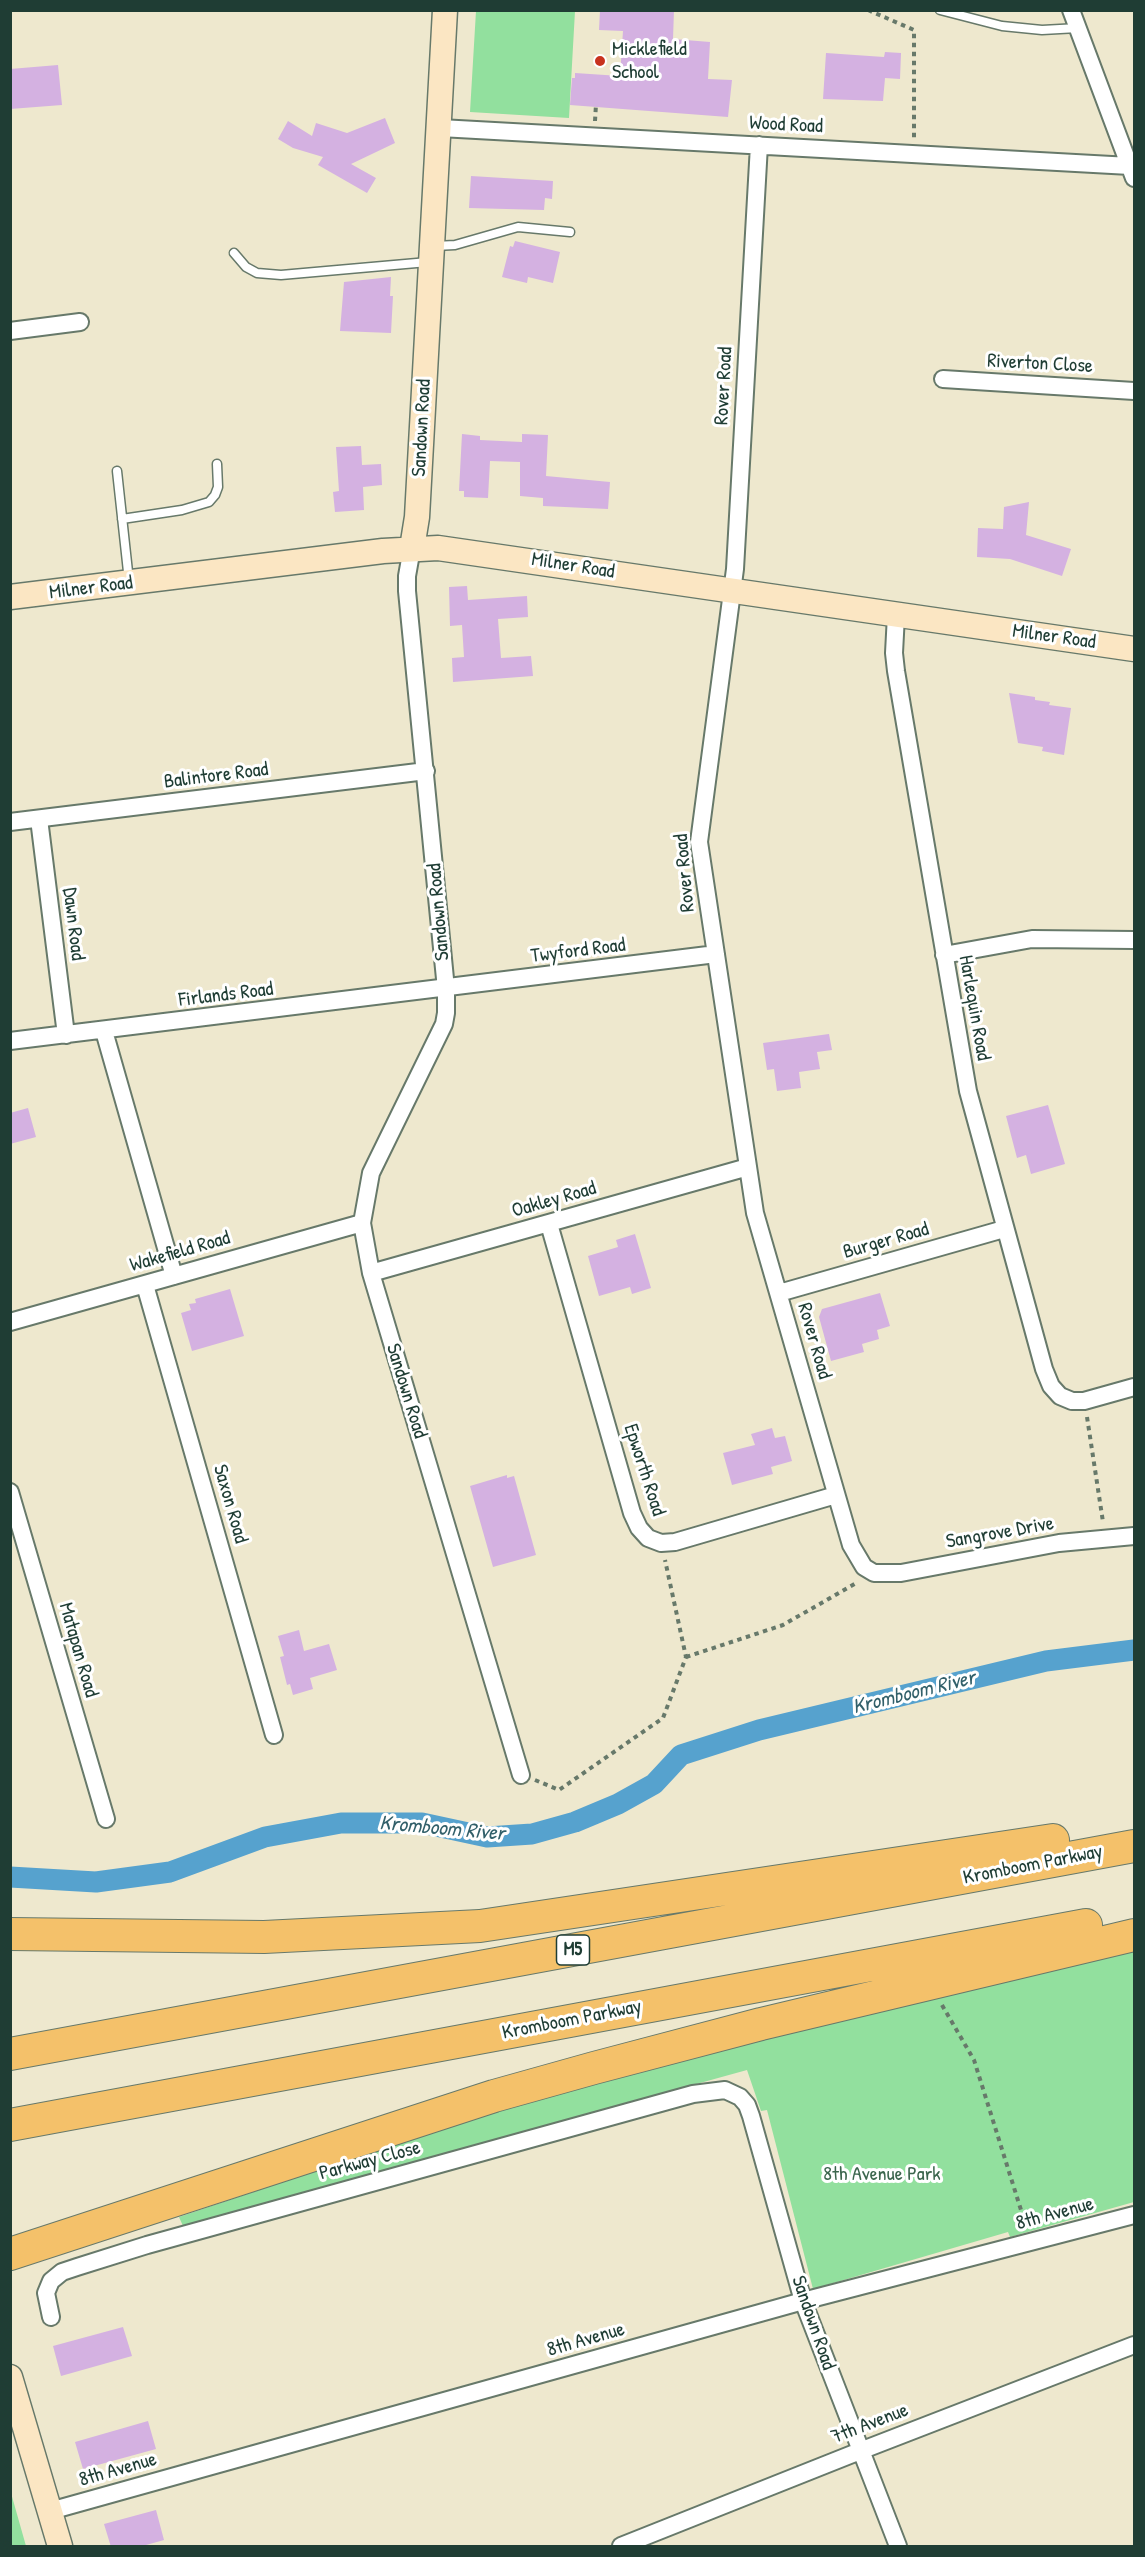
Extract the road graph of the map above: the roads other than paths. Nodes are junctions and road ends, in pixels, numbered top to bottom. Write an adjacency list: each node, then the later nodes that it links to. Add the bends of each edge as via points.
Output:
1 (445, 10): 5 (main road, Sandown Road)
2 (940, 10): 4 (lane, via 1002,26)
3 (1071, 10): 4 (street)
4 (1078, 28): 7 (street)
5 (440, 129): 6 (street, Wood Road); 10 (main road, Sandown Road)
6 (759, 145): 7 (street, Wood Road); 20 (street, Rover Road)
7 (1132, 172)
8 (570, 232): 10 (lane, via 518,227)
9 (234, 253): 10 (lane, via 257,273 281,275)
10 (432, 254): 18 (main road, Sandown Road)
11 (80, 322): 12 (street)
12 (10, 331)
13 (943, 379): 14 (street, Riverton Close)
14 (1134, 391)
15 (217, 464): 17 (lane, via 218,487 209,502)
16 (117, 471): 17 (lane)
17 (122, 519): 19 (lane)
18 (412, 548): 19 (main road, Milner Road); 20 (main road, Milner Road, via 549,562); 24 (street, Sandown Road, via 406,591)
19 (129, 583): 21 (main road, Milner Road)
20 (732, 591): 22 (main road, Milner Road); 28 (street, Rover Road, via 699,843)
21 (10, 597)
22 (896, 615): 23 (main road, Milner Road); 29 (street, Harlequin Road, via 896,671)
23 (1134, 649)
24 (426, 771): 25 (street, Balintore Road); 30 (street, Sandown Road)
25 (39, 819): 26 (street, Balintore Road); 32 (street, Dawn Road)
26 (10, 822)
27 (1134, 940): 29 (street, via 1032,939)
28 (716, 954): 30 (street, Twyford Road); 34 (street, Rover Road)
29 (944, 956): 37 (street, Harlequin Road, via 968,1091)
30 (446, 989): 31 (street, Firlands Road); 35 (street, Sandown Road, via 444,1024 379,1155 366,1191)
31 (104, 1031): 32 (street, Firlands Road); 39 (street)
32 (66, 1035): 33 (street, Firlands Road)
33 (10, 1041)
34 (748, 1167): 36 (street, Oakley Road); 41 (street, Rover Road, via 755,1213)
35 (362, 1223): 38 (street, Sandown Road); 39 (street, Wakefield Road)
36 (549, 1224): 38 (street, Oakley Road); 45 (street, Epworth Road, via 632,1514 648,1538 661,1544 675,1542)
37 (1004, 1229): 41 (street, Burger Road); 43 (street, Harlequin Road, via 1051,1386 1072,1401)
38 (371, 1273): 49 (street, Sandown Road)
39 (174, 1276): 40 (street, Wakefield Road)
40 (145, 1285): 42 (street, Wakefield Road); 48 (street, Saxon Road)
41 (779, 1293): 45 (street, Rover Road)
42 (10, 1322)
43 (1134, 1387)
44 (10, 1492): 50 (street, Matapan Road)
45 (836, 1495): 47 (street, Rover Road, via 851,1545 864,1566)
46 (1134, 1536): 47 (street, Sangrove Drive, via 1059,1543 901,1573)
47 (874, 1573)
48 (274, 1735)
49 (521, 1774)
50 (106, 1819)
51 (1134, 1828): 54 (highway, via 480,1926 264,1937)
52 (1134, 1846): 56 (highway, Kromboom Parkway / M5)
53 (1134, 1916): 58 (highway, Kromboom Parkway)
54 (10, 1934)
55 (1134, 1935): 60 (highway, via 750,2027 494,2096)
56 (10, 2054)
57 (740, 2097): 61 (street, Sandown Road, via 751,2116); 62 (street, Parkway Close, via 726,2090 693,2094 62,2272 51,2281 46,2293)
58 (10, 2125)
59 (1134, 2215): 61 (street, 8th Avenue)
60 (10, 2254)
61 (803, 2301): 65 (street, Sandown Road); 66 (street, 8th Avenue)
62 (51, 2317)
63 (1134, 2345): 65 (street, 7th Avenue)
64 (10, 2377): 66 (main road)
65 (860, 2451): 68 (street, 7th Avenue); 69 (street, Sandown Road)
66 (50, 2511): 67 (main road)
67 (60, 2547)
68 (621, 2547)
69 (898, 2547)

